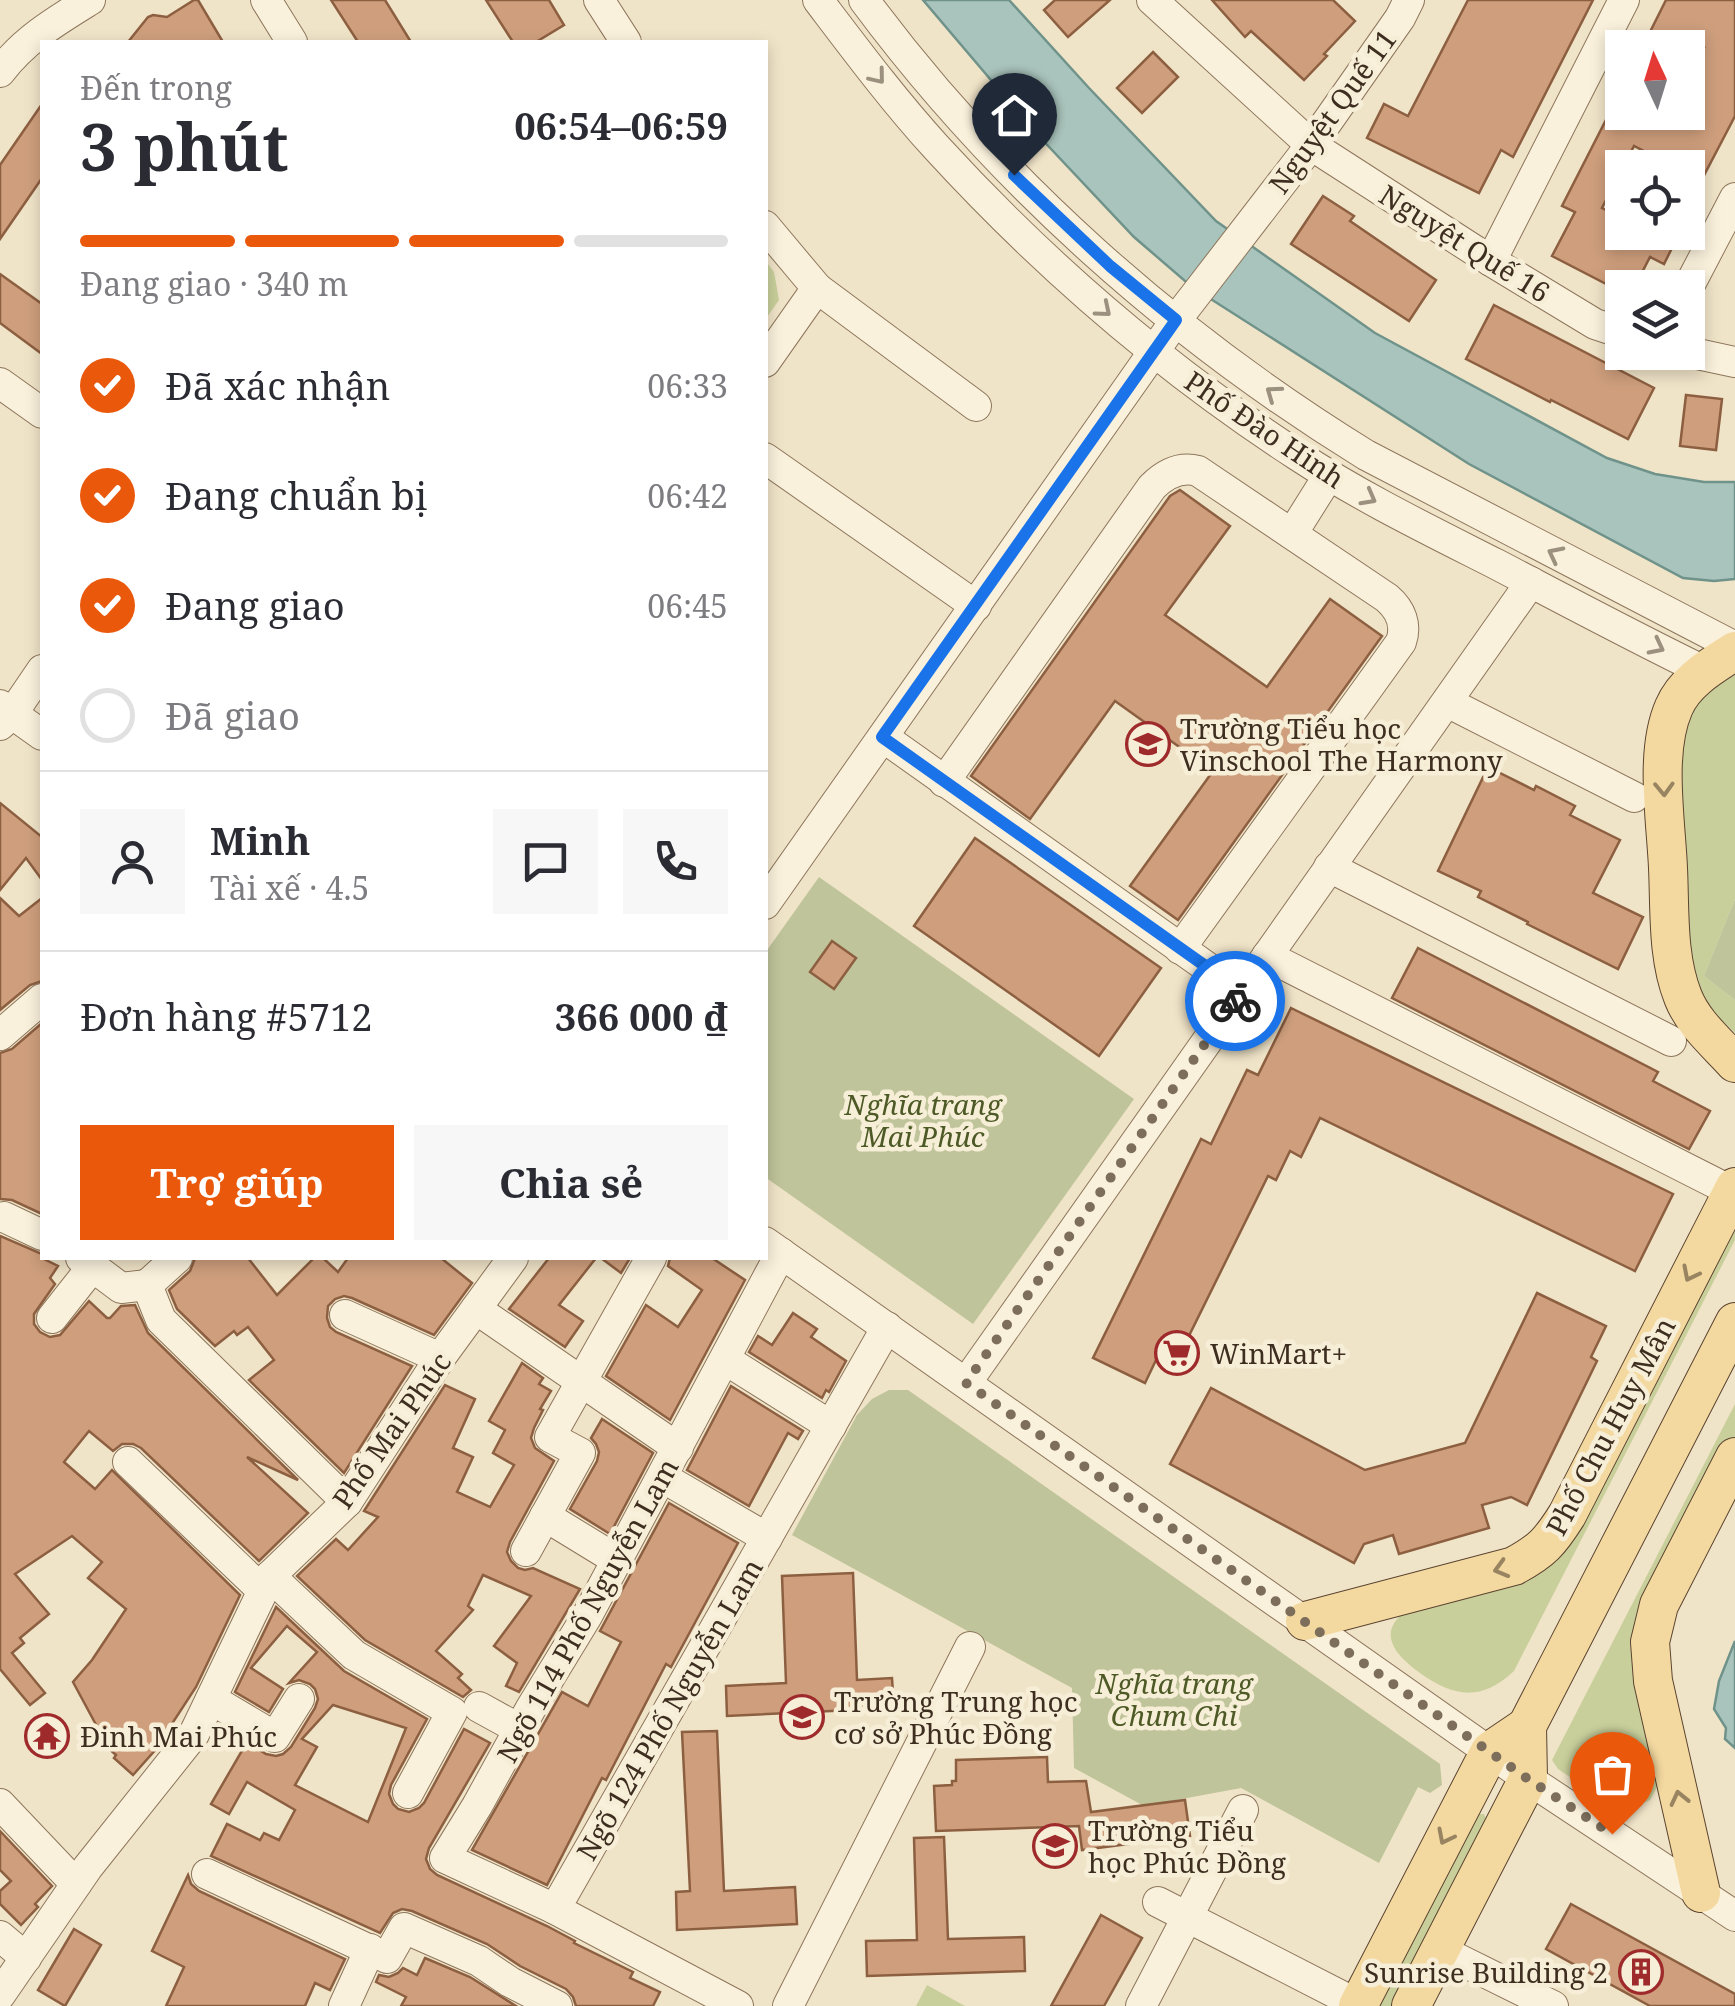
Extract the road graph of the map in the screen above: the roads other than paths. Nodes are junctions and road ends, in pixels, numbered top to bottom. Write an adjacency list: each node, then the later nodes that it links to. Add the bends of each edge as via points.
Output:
1 (90, 0): 11 (street, via 38,34)
2 (266, 0): 9 (street)
3 (599, 0): 10 (street)
4 (818, 0): 20 (street, Phố Đào Hinh, one-way to 20, via 972,184)
5 (864, 0): 18 (street, Phố Đào Hinh, via 996,157 1110,266)
6 (1152, 0): 12 (street, Nguyệt Quế 16)
7 (1624, 0): 15 (street)
8 (1397, 6): 12 (street, Nguyệt Quế 11)
9 (291, 40)
10 (625, 40)
11 (0, 72)
12 (1311, 144): 15 (street, Nguyệt Quế 16); 18 (street, Nguyệt Quế 11)
13 (1735, 198): 16 (street)
14 (768, 230): 17 (street)
15 (1491, 261): 19 (street, Nguyệt Quế 16)
16 (1697, 270)
17 (817, 288): 22 (street); 25 (street)
18 (1182, 311): 20 (street, Nguyệt Quế 11); 32 (street, Phố Đào Hinh, one-way to 18, via 1366,455 1279,398)
19 (1605, 327)
20 (1155, 351): 28 (street, Phố Đào Hinh); 31 (street)
21 (1705, 356): 23 (street)
22 (768, 358)
23 (1735, 362)
24 (0, 384): 26 (street)
25 (976, 406)
26 (40, 413)
27 (768, 460): 31 (street)
28 (1329, 475): 29 (street); 30 (street, Phố Đào Hinh, one-way to 30)
29 (1292, 534): 38 (street, via 1198,471 1182,469 1160,479); 42 (street, via 1394,604 1403,637)
30 (1531, 582): 32 (street, Phố Đào Hinh, one-way to 32); 34 (street)
31 (976, 606): 37 (street)
32 (1725, 656): 48 (main road, one-way to 48, via 1675,703 1664,756 1677,981 1698,1023)
33 (40, 672): 35 (street)
34 (1447, 702): 39 (street); 40 (street)
35 (4, 715): 36 (street)
36 (40, 734)
37 (882, 737): 38 (street); 41 (street)
38 (944, 782): 42 (street)
39 (1634, 797)
40 (1330, 868): 43 (street); 47 (street)
41 (768, 900)
42 (1180, 949): 44 (street)
43 (1267, 956): 44 (street); 49 (street)
44 (1242, 992): 66 (street)
45 (40, 1001): 46 (street)
46 (0, 1034)
47 (1671, 1041)
48 (1735, 1063)
49 (1734, 1190): 78 (main road, Phố Chu Huy Mân, one-way to 78, via 1567,1515 1538,1554)
50 (4, 1217): 51 (street)
51 (40, 1234)
52 (773, 1248): 62 (street)
53 (512, 1260): 58 (street, Phố Mai Phúc)
54 (650, 1260): 65 (street)
55 (768, 1260): 64 (street, Ngõ 114 Phố Nguyễn Lam)
56 (87, 1262): 57 (street, via 121,1288); 60 (street)
57 (164, 1266): 72 (street, via 161,1320)
58 (476, 1309): 63 (street, Phố Mai Phúc); 65 (street)
59 (345, 1315): 63 (street)
60 (52, 1318)
61 (1735, 1322): 83 (main road)
62 (886, 1327): 66 (street); 67 (street, Ngõ 124 Phố Nguyễn Lam)
63 (440, 1358): 72 (street, Phố Mai Phúc)
64 (726, 1360): 67 (street); 68 (street, Ngõ 114 Phố Nguyễn Lam)
65 (581, 1381): 68 (street); 73 (street, via 550,1437 580,1454)
66 (966, 1383): 78 (street)
67 (831, 1426): 74 (street, Ngõ 124 Phố Nguyễn Lam)
68 (678, 1448): 71 (street, Ngõ 114 Phố Nguyễn Lam)
69 (1735, 1457): 92 (main road, one-way to 69, via 1650,1642 1659,1605)
70 (128, 1462): 77 (street)
71 (662, 1477): 74 (street); 76 (street, Ngõ 114 Phố Nguyễn Lam)
72 (347, 1502): 77 (street, Phố Mai Phúc)
73 (545, 1516): 75 (street); 76 (street)
74 (766, 1538): 94 (street, Ngõ 124 Phố Nguyễn Lam)
75 (526, 1550)
76 (617, 1560): 84 (street, Ngõ 114 Phố Nguyễn Lam)
77 (267, 1583): 80 (street, Phố Mai Phúc); 87 (street, via 354,1655 452,1712)
78 (1305, 1621): 85 (street)
79 (970, 1647): 107 (street, via 880,1807)
80 (211, 1699): 81 (street, via 275,1737); 91 (street, Phố Mai Phúc, via 194,1734)
81 (299, 1699)
82 (479, 1708): 84 (street)
83 (1528, 1726): 85 (main road); 86 (main road)
84 (519, 1729): 94 (street, Ngõ 114 Phố Nguyễn Lam, via 445,1858)
85 (1490, 1751): 86 (street); 102 (main road, one-way to 102)
86 (1528, 1779): 92 (street); 98 (main road)
87 (408, 1792)
88 (0, 1804): 91 (street)
89 (1243, 1810): 95 (street)
90 (207, 1874): 99 (street)
91 (76, 1884): 100 (street, Phố Mai Phúc)
92 (1700, 1893): 96 (street)
93 (1158, 1902): 95 (street)
94 (554, 1910): 106 (street)
95 (1188, 1916): 102 (street); 108 (street)
96 (1735, 1916)
97 (0, 1936): 100 (street)
98 (1440, 1950): 109 (main road); 110 (street)
99 (378, 1953): 104 (street); 105 (street, via 404,1928)
100 (26, 1958): 101 (street, Phố Mai Phúc)
101 (0, 1994): 103 (street)
102 (1359, 2005)
103 (26, 2006)
104 (344, 2006)
105 (558, 2006)
106 (738, 2006)
107 (788, 2006)
108 (1141, 2006)
109 (1411, 2006)
110 (1553, 2006)

